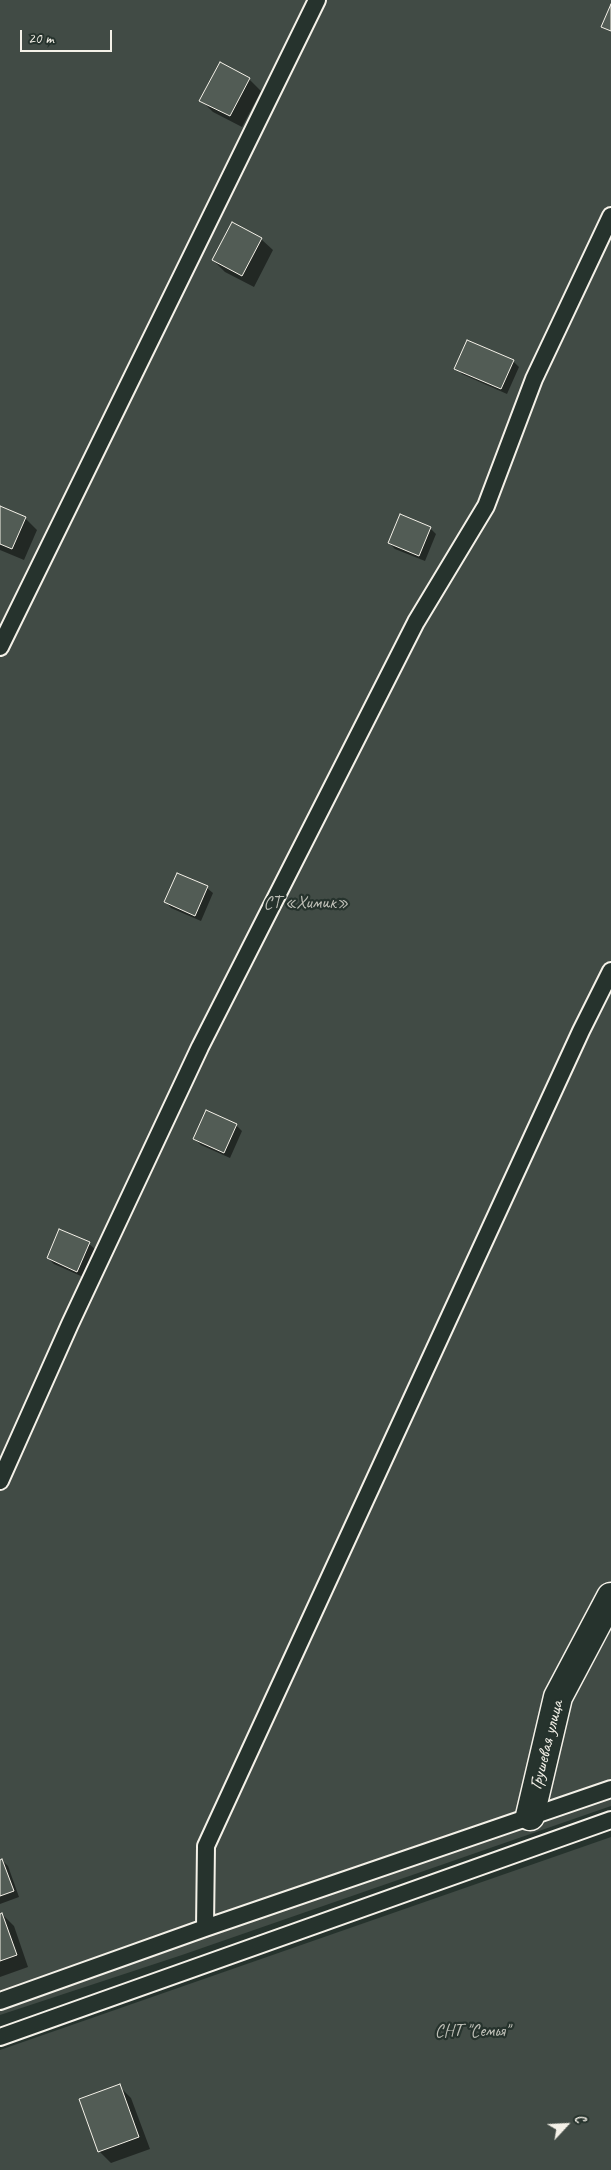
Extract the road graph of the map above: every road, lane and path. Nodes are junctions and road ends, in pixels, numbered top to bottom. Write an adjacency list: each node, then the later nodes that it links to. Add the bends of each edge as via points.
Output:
1 (317, 0): 3 (lane)
2 (611, 216): 5 (lane, via 534,379 486,506 416,622 200,1047)
3 (0, 648)
4 (611, 972): 10 (lane, via 206,1846)
5 (0, 1480)
6 (611, 1597): 8 (street, Грушевая улица, via 558,1697)
7 (611, 1790): 8 (lane)
8 (530, 1816): 10 (lane)
9 (611, 1820): 12 (lane)
10 (205, 1928): 11 (lane)
11 (0, 2001)
12 (0, 2037)

